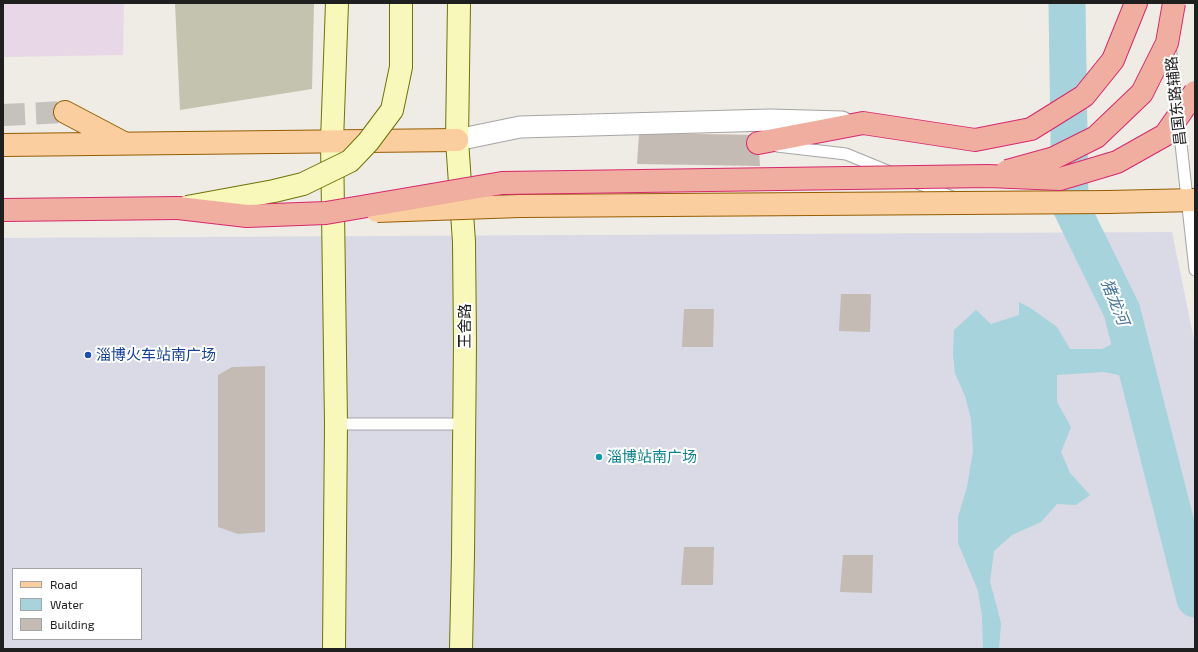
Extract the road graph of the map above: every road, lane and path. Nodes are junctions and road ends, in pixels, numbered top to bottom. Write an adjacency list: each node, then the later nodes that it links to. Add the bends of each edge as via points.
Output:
1 (337, 3): 11 (main road)
2 (401, 3): 18 (main road, bridge, via 401,67 392,110 350,161 304,184)
3 (459, 3): 10 (main road, 王舍路)
4 (1136, 3): 9 (highway, via 1113,60 1084,96 1031,129 975,140)
5 (1165, 3): 16 (lane, 昌国东路辅路)
6 (1174, 3): 15 (highway, bridge, via 1167,43 1142,93 1096,137 1054,158)
7 (1195, 92): 15 (highway, bridge, via 1165,135 1117,162 1060,179)
8 (65, 112): 12 (main road)
9 (863, 122): 10 (street, via 770,120 520,127); 13 (highway)
10 (457, 140): 11 (main road); 23 (main road, 王舍路, via 464,242)
11 (332, 141): 12 (main road); 22 (main road)
12 (123, 143): 14 (main road)
13 (758, 143): 17 (lane, bridge, via 846,154)
14 (3, 145)
15 (988, 176): 20 (highway, bridge, via 502,183)
16 (1191, 200): 17 (main road, bridge); 21 (lane, 昌国东路辅路)
17 (968, 203): 20 (main road, bridge, via 520,206)
18 (178, 208): 19 (highway); 20 (highway, bridge, via 247,216)
19 (3, 210)
20 (326, 213)
21 (1195, 270)
22 (336, 424): 23 (lane); 24 (main road)
23 (464, 424): 25 (main road, 王舍路)
24 (334, 649)
25 (461, 649)

